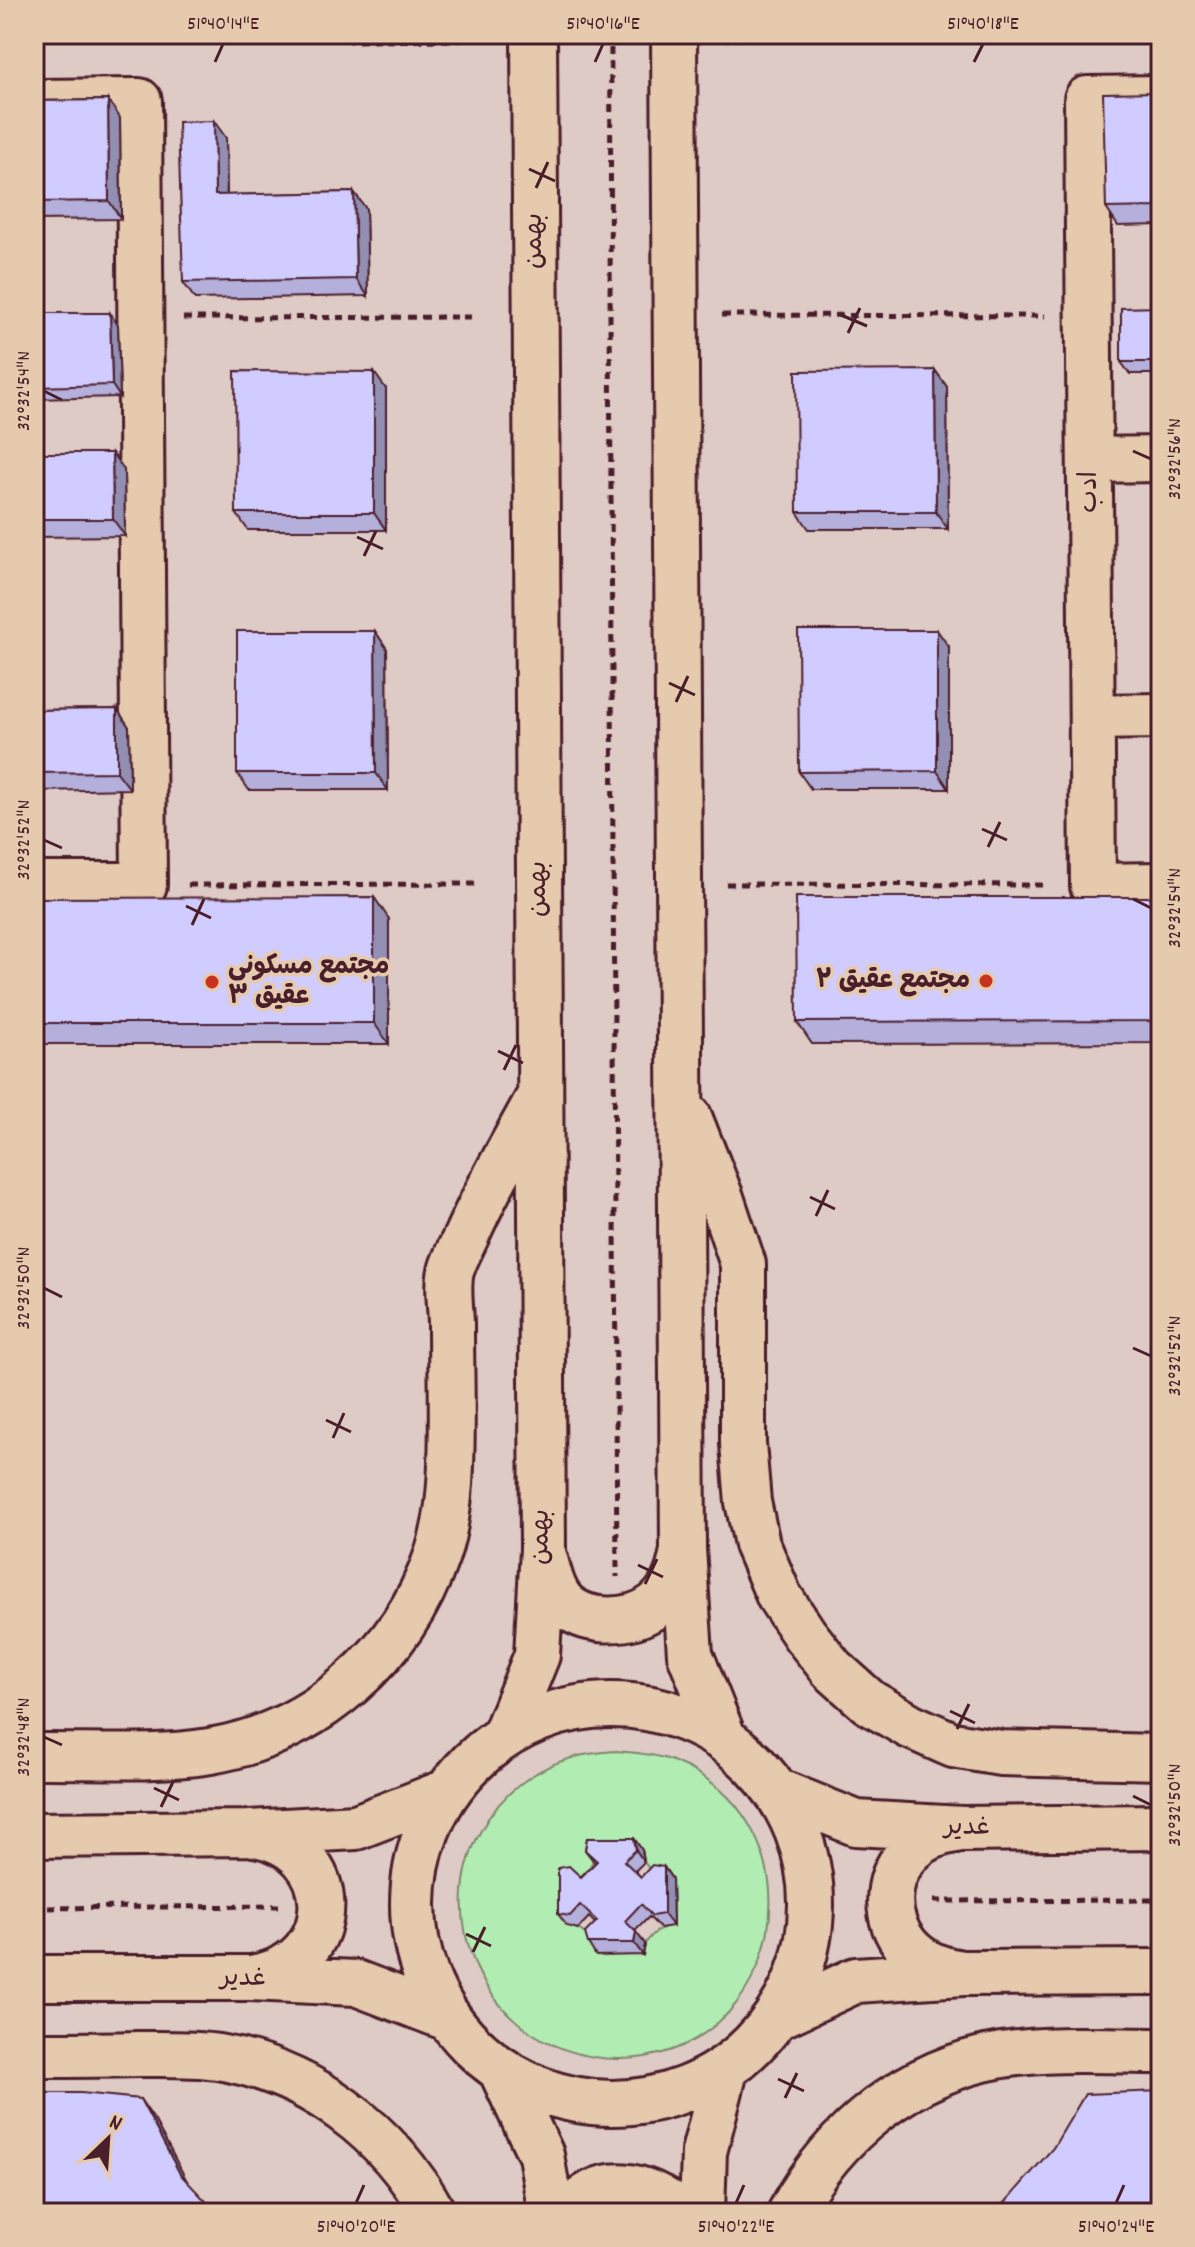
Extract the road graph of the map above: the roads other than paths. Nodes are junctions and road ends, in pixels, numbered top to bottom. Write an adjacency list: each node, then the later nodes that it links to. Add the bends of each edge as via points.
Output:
1 (534, 34): 14 (main road, بهمن)
2 (674, 34): 13 (main road)
3 (1161, 98): 6 (main road, ادب, via 1087,99)
4 (34, 102): 8 (main road, via 139,101)
5 (1161, 459): 6 (main road)
6 (1090, 460): 10 (main road, ادب)
7 (95, 464): 8 (main road)
8 (141, 464): 11 (main road, via 127,720 144,885)
9 (1161, 716): 10 (main road)
10 (1092, 717): 12 (main road, ادب, via 1093,886)
11 (34, 885)
12 (1161, 885)
13 (680, 1094): 16 (main road); 20 (main road, via 743,1264 743,1444 757,1544 779,1596 805,1635 869,1702 953,1745 1001,1753)
14 (540, 1095): 15 (main road, بهمن); 19 (main road, via 482,1200 451,1272 448,1509 438,1553 398,1634 334,1698 254,1740 164,1755)
15 (543, 1549): 16 (main road, via 558,1596 571,1609 588,1618 617,1621 653,1608 669,1591); 17 (main road, بهمن, via 537,1655)
16 (683, 1549): 18 (main road, via 690,1654)
17 (504, 1737): 18 (main road, via 553,1712 611,1703 669,1712); 22 (main road)
18 (723, 1737): 21 (main road)
19 (34, 1756)
20 (1161, 1757)
21 (779, 1792): 24 (main road, غدیر, via 856,1823); 31 (main road, via 805,1845 814,1903 805,1962)
22 (444, 1793): 25 (main road, via 356,1827); 32 (main road, via 419,1847 411,1905 420,1964)
23 (1161, 1827): 24 (main road, غدیر)
24 (962, 1829): 28 (main road, via 919,1842 893,1878 890,1901 903,1944 940,1970)
25 (249, 1833): 26 (main road); 30 (main road, via 272,1836 292,1847 308,1863 322,1905 309,1948 273,1974)
26 (34, 1835)
27 (1161, 1972): 28 (main road)
28 (963, 1973): 31 (main road, via 856,1980)
29 (34, 1978): 30 (main road, غدیر)
30 (250, 1978): 32 (main road, غدیر, via 356,1983)
31 (781, 2015): 35 (main road)
32 (445, 2017): 36 (main road)
33 (1161, 2051): 42 (main road, via 1003,2055 916,2084 843,2138 814,2172)
34 (34, 2055): 37 (main road, via 217,2057 304,2085 343,2108 377,2138)
35 (725, 2071): 36 (main road, via 672,2096 614,2105 555,2097); 41 (main road, via 704,2152)
36 (502, 2072): 38 (main road, via 541,2155)
37 (433, 2213)
38 (551, 2213)
39 (569, 2213): 40 (main road, via 593,2191 623,2186 656,2195)
40 (682, 2213)
41 (702, 2213)
42 (790, 2213)

